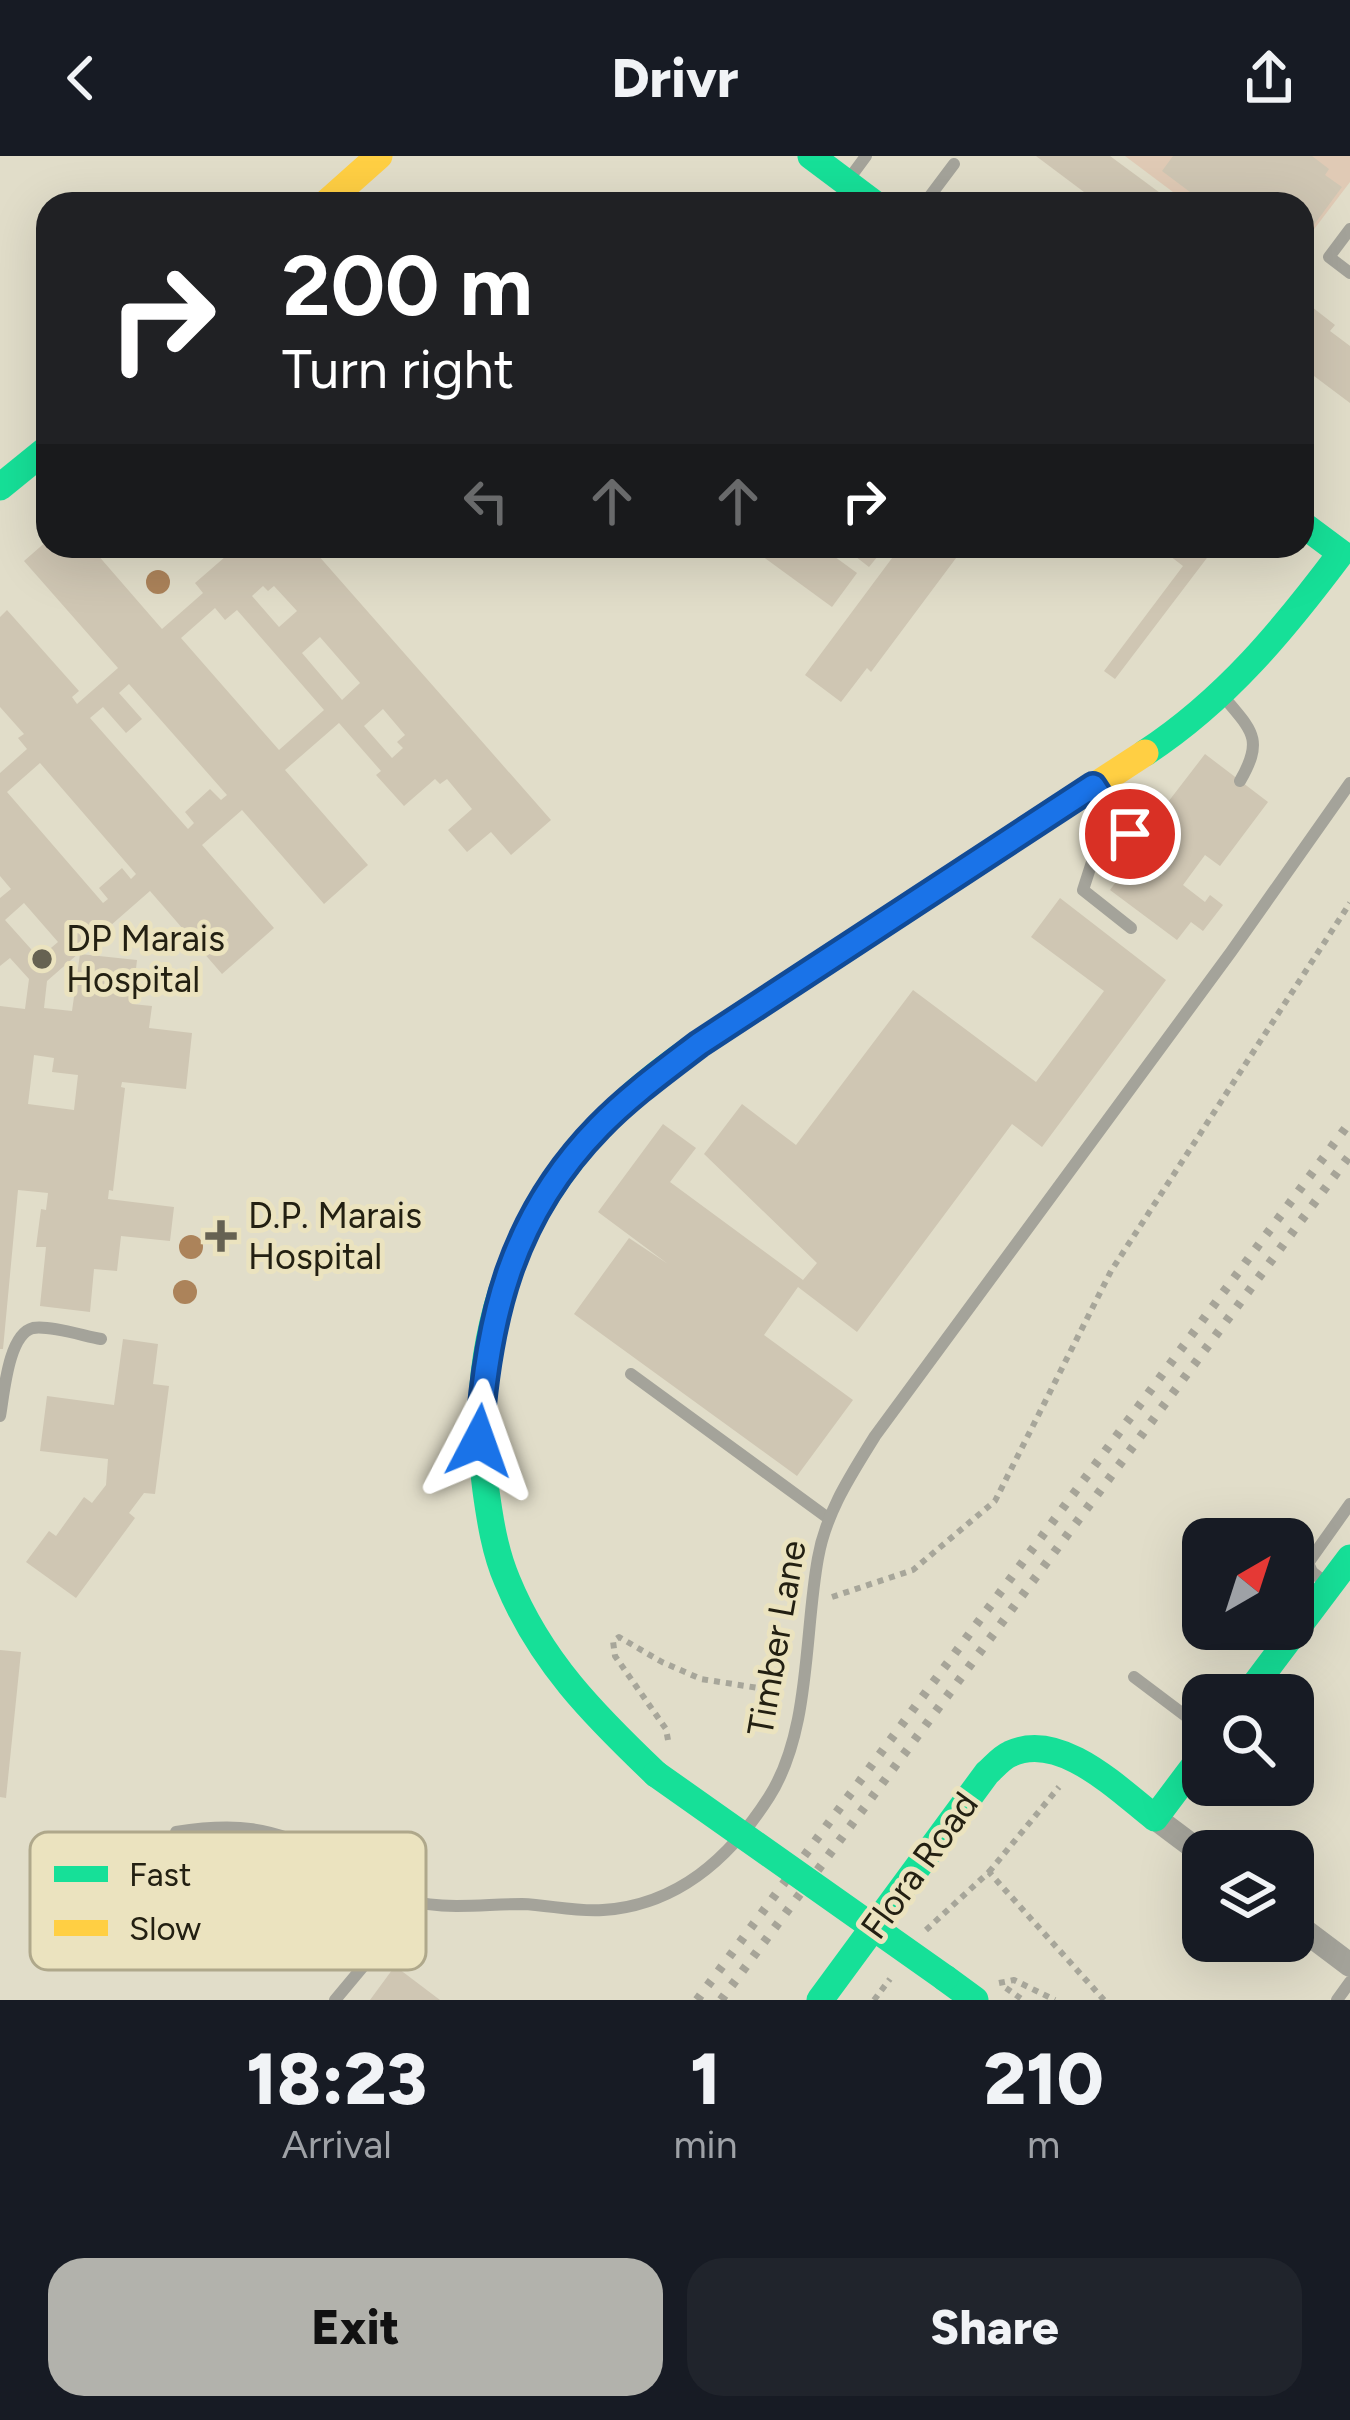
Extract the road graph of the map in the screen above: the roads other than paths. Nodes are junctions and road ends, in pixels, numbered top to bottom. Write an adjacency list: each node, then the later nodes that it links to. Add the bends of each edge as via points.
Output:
1 (379, 156): 5 (main road)
2 (812, 156): 6 (main road)
3 (866, 156): 7 (lane)
4 (954, 164): 8 (lane)
5 (338, 192)
6 (854, 192)
7 (860, 192)
8 (933, 192)
9 (1350, 229): 10 (lane, via 1329,257)
10 (1350, 273)
11 (36, 458): 12 (main road)
12 (0, 487)
13 (1314, 531): 14 (main road)
14 (1347, 552): 15 (main road)
15 (1222, 695): 16 (lane, via 1253,736); 18 (main road)
16 (1240, 781)
17 (1350, 783): 26 (lane, Timber Lane, via 875,1436)
18 (1093, 786): 19 (lane); 44 (main road, bridge, via 699,1044 597,1128 516,1249 482,1391 479,1441 507,1582 592,1714)
19 (1119, 826): 20 (lane); 21 (lane, via 1083,890)
20 (1160, 842)
21 (1130, 928)
22 (101, 1339): 24 (lane, via 38,1328 23,1333)
23 (631, 1374): 26 (lane)
24 (0, 1416)
25 (1350, 1504): 28 (lane, via 1308,1563)
26 (828, 1518): 37 (lane, Timber Lane, via 790,1748 769,1796 702,1876 639,1905 602,1910)
27 (1350, 1558): 28 (main road)
28 (1330, 1585): 29 (main road)
29 (1263, 1674)
30 (1134, 1677): 31 (lane)
31 (1182, 1714)
32 (1182, 1782): 33 (main road)
33 (1155, 1818): 36 (street); 43 (main road, Flora Road, via 1060,1752 1010,1754 987,1773)
34 (176, 1832): 35 (lane, Timber Lane)
35 (274, 1832)
36 (1182, 1838)
37 (426, 1903)
38 (1314, 1938): 39 (street)
39 (1350, 1965)
40 (360, 1970): 42 (lane)
41 (1350, 1982): 45 (lane)
42 (335, 2000)
43 (820, 2000)
44 (976, 2000)
45 (1337, 2000)

